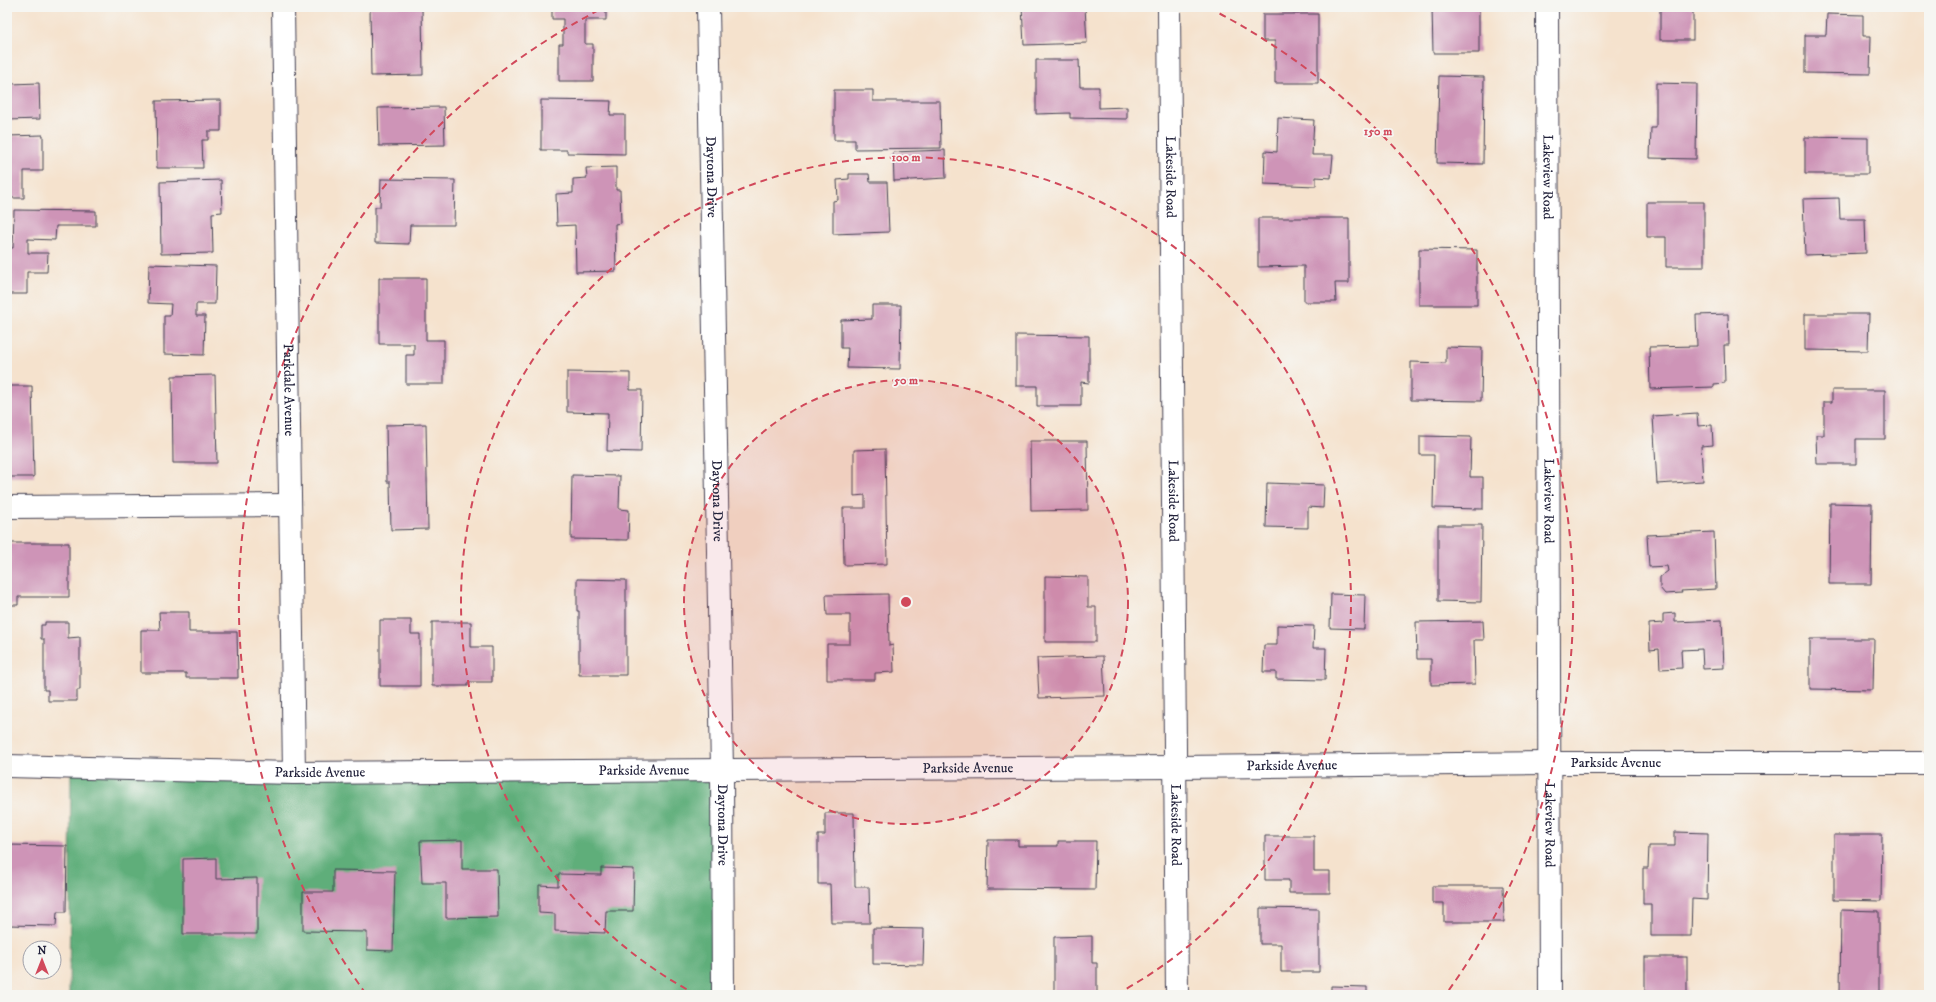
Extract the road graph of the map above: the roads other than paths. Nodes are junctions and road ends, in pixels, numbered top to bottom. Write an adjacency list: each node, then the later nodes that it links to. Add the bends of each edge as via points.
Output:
1 (283, 7): 5 (street, Parkdale Avenue)
2 (708, 7): 11 (street, Daytona Drive)
3 (1169, 7): 10 (street, Lakeside Road)
4 (1547, 7): 7 (street, Lakeview Road)
5 (290, 505): 6 (street); 12 (street, Parkdale Avenue)
6 (7, 507)
7 (1550, 763): 8 (street, Parkside Avenue); 10 (street, Parkside Avenue); 15 (street, Lakeview Road)
8 (1929, 763)
9 (7, 766): 12 (street, Parkside Avenue)
10 (1176, 767): 11 (street, Parkside Avenue); 14 (street, Lakeside Road)
11 (722, 770): 12 (street, Parkside Avenue); 13 (street, Daytona Drive)
12 (294, 773)
13 (723, 995)
14 (1177, 995)
15 (1550, 995)

